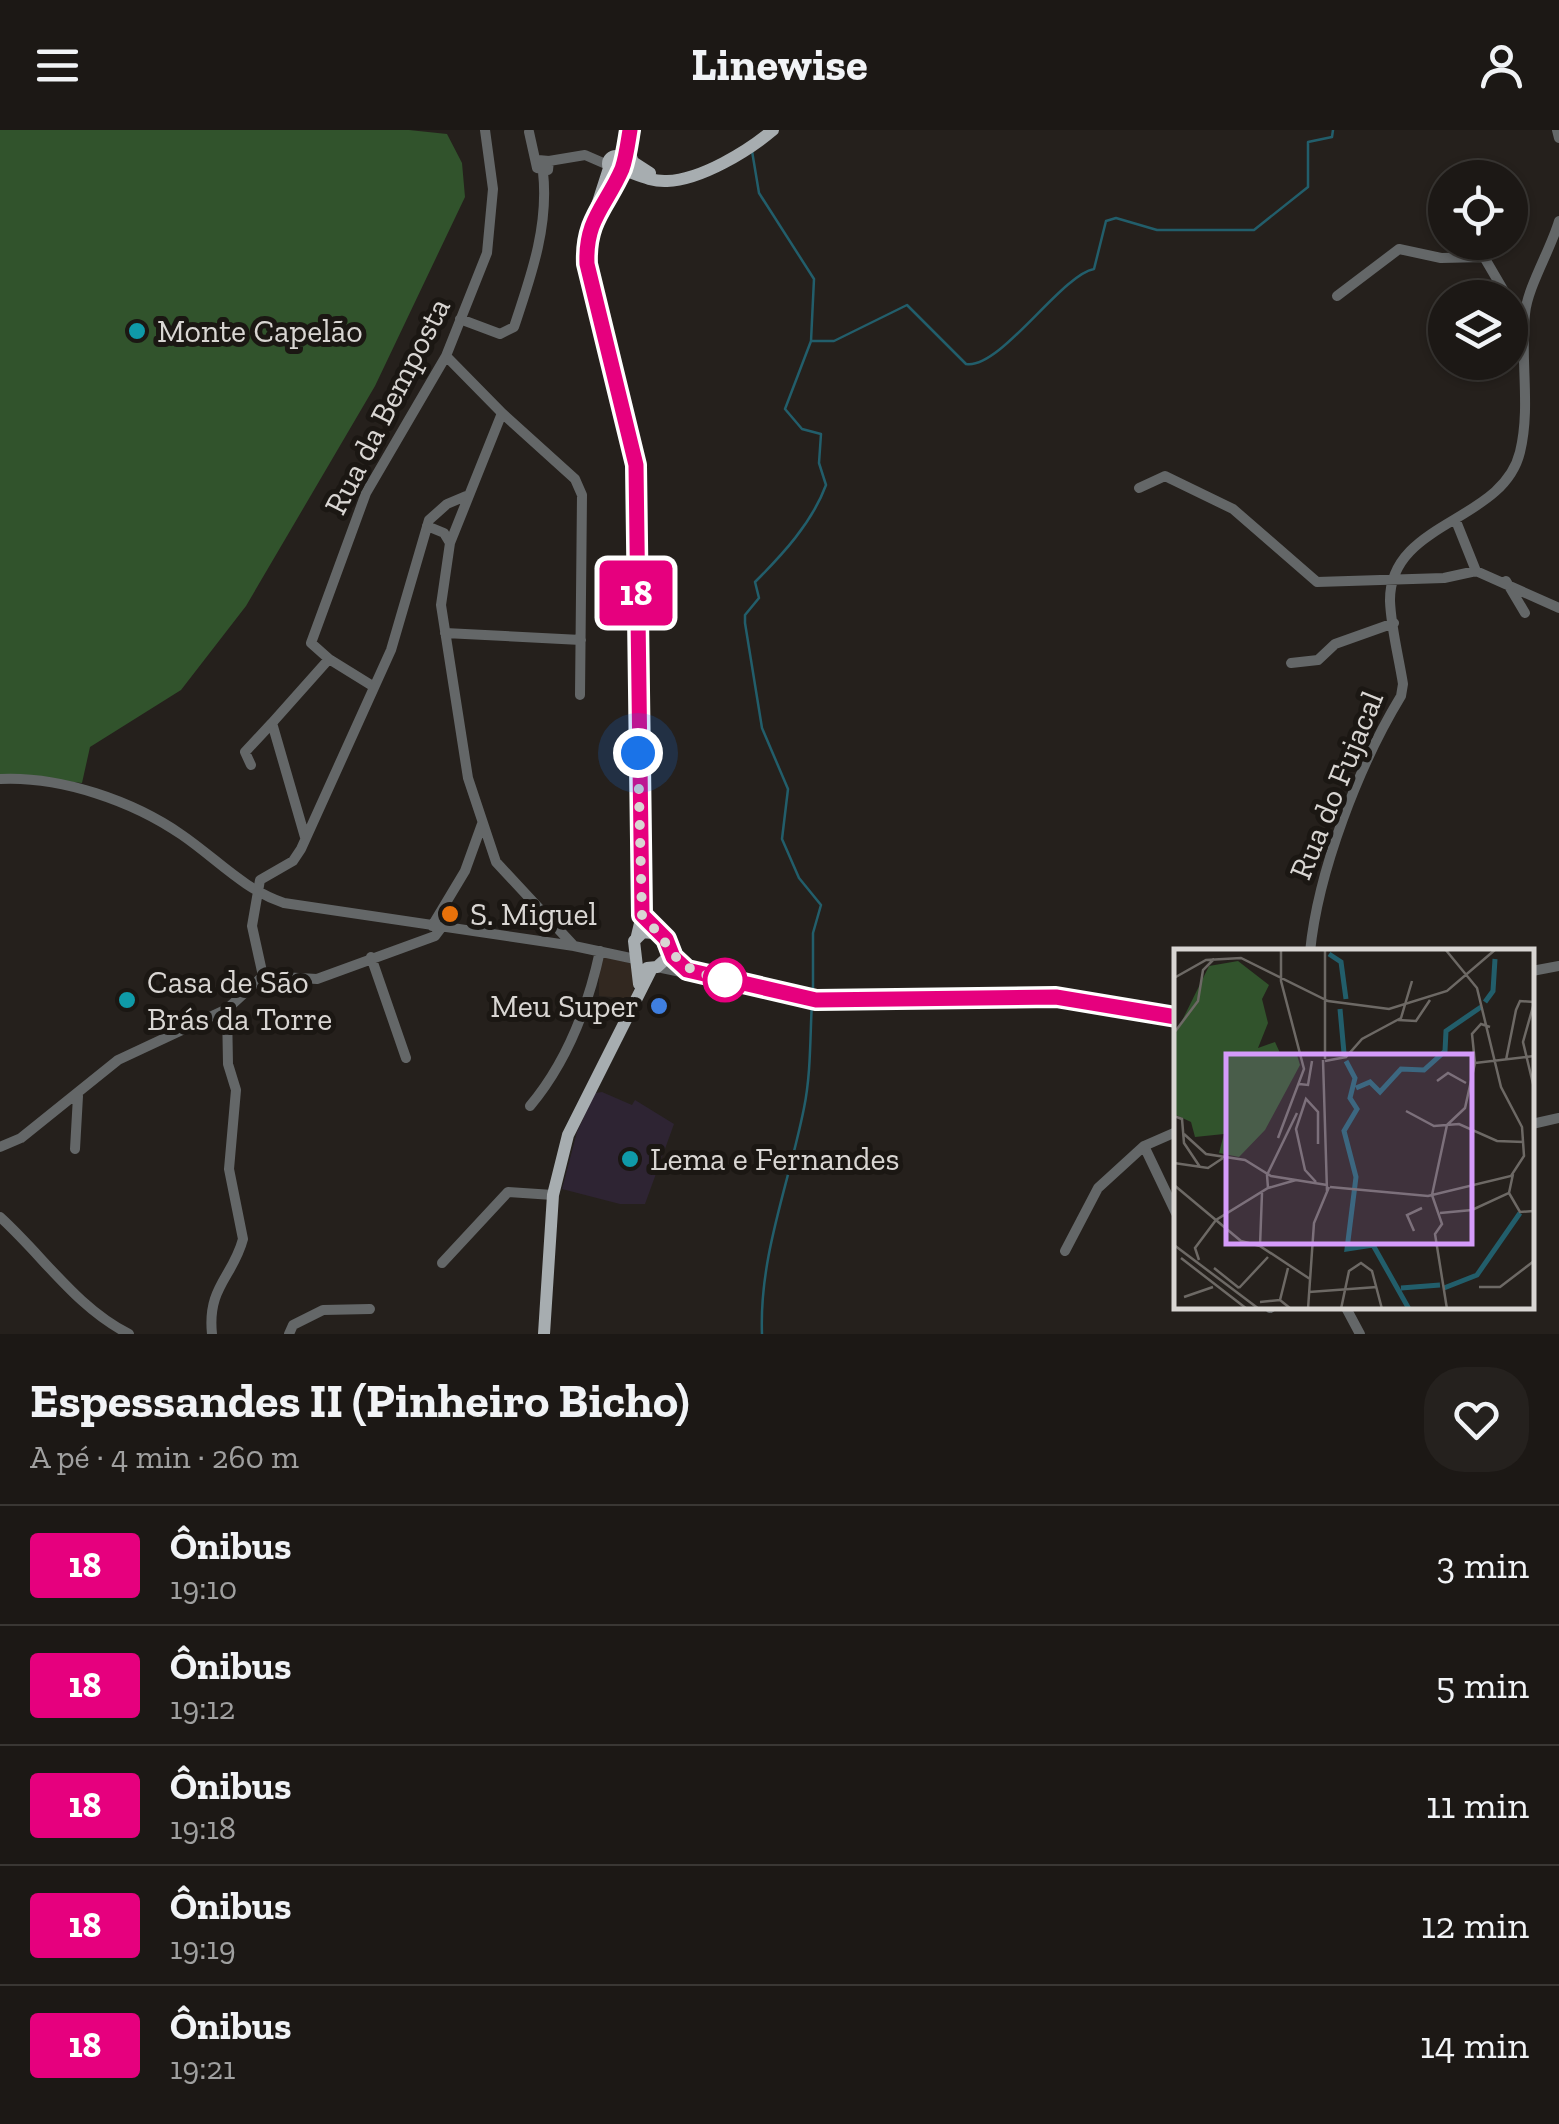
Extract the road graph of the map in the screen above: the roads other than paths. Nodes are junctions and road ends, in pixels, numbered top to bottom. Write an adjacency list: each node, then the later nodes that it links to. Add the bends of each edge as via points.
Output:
1 (485, 130): 17 (street, Rua da Bemposta, via 494,221)
2 (628, 130): 7 (main road); 9 (main road)
3 (773, 130): 10 (main road, via 677,180)
4 (1558, 130): 6 (street)
5 (530, 132): 8 (street)
6 (1559, 138)
7 (627, 146): 9 (main road); 10 (main road)
8 (543, 164): 9 (street, via 585,155); 17 (street, via 540,244 514,326 500,334)
9 (616, 164): 10 (main road); 11 (main road); 12 (main road)
10 (638, 171): 11 (main road)
11 (613, 186): 12 (main road)
12 (600, 202): 46 (main road, via 589,230 587,264 636,465)
13 (1559, 221): 16 (street)
14 (1497, 280): 15 (street, via 1484,257 1441,258 1406,249 1392,252)
15 (1336, 296)
16 (1528, 302)
17 (460, 319): 18 (street, Rua da Bemposta)
18 (446, 356): 20 (street); 36 (street, Rua da Bemposta, via 366,493 310,642)
19 (1527, 380): 25 (street, via 1520,452 1500,488)
20 (502, 413): 24 (street); 35 (street, via 575,478 582,495)
21 (1158, 464): 22 (street)
22 (1165, 476): 23 (street); 29 (street, via 1233,510 1317,582)
23 (1139, 488)
24 (466, 496): 26 (street, via 436,511); 27 (street)
25 (1456, 521): 28 (street); 29 (street, via 1425,538)
26 (427, 526): 27 (street); 38 (street, via 390,650)
27 (450, 543): 34 (street, via 440,586)
28 (1476, 571): 29 (street); 30 (street)
29 (1396, 578): 33 (street, Rua do Fujacal, via 1390,598)
30 (1506, 581): 31 (street); 32 (street)
31 (1559, 608)
32 (1525, 613)
33 (1394, 623): 37 (street, via 1335,644 1318,660); 51 (street, Rua do Fujacal, via 1401,696 1340,830 1314,910)
34 (446, 633): 35 (street); 43 (street, via 463,753)
35 (581, 640): 39 (street)
36 (329, 659): 38 (street); 40 (street)
37 (1291, 663)
38 (372, 685): 44 (street)
39 (580, 695)
40 (272, 723): 41 (street, via 245,752); 44 (street)
41 (251, 765)
42 (0, 779): 45 (street, via 89,793 142,812)
43 (482, 824): 47 (street); 50 (street, via 496,862)
44 (306, 837): 45 (street, via 294,860 270,871)
45 (254, 893): 47 (street); 60 (street, via 252,926)
46 (642, 915): 48 (main road); 49 (main road)
47 (437, 927): 50 (street); 54 (street, via 435,936)
48 (662, 934): 49 (main road, via 650,930); 52 (main road)
49 (636, 938): 53 (street); 55 (main road)
50 (574, 946): 53 (street)
51 (1310, 949)
52 (669, 950): 57 (main road); 59 (street)
53 (602, 952): 55 (street); 66 (street, via 556,1073)
54 (371, 956): 60 (street, via 317,979); 64 (street)
55 (636, 961): 57 (main road); 61 (main road)
56 (1559, 966): 58 (street)
57 (655, 967): 59 (street); 61 (main road)
58 (1534, 972)
59 (695, 973): 63 (street, via 811,999 1040,996)
60 (264, 976): 62 (street)
61 (639, 997): 73 (main road, via 578,1109)
62 (226, 1009): 65 (street, via 132,1051); 81 (street, via 236,1090 230,1170 243,1239 210,1307)
63 (1174, 1017)
64 (406, 1058)
65 (78, 1096): 71 (street); 72 (street)
66 (530, 1106)
67 (1559, 1118): 68 (street)
68 (1534, 1124)
69 (1174, 1133): 70 (street)
70 (1144, 1146): 74 (street); 76 (street, via 1098,1188)
71 (0, 1147)
72 (75, 1149)
73 (553, 1195): 77 (street, via 508,1192); 83 (main road)
74 (1174, 1209)
75 (0, 1216): 80 (street, via 91,1314)
76 (1064, 1251)
77 (442, 1263)
78 (370, 1309): 82 (street, via 323,1310 293,1325)
79 (1347, 1309): 84 (street)
80 (130, 1334)
81 (212, 1334)
82 (289, 1334)
83 (544, 1334)
84 (1360, 1334)

